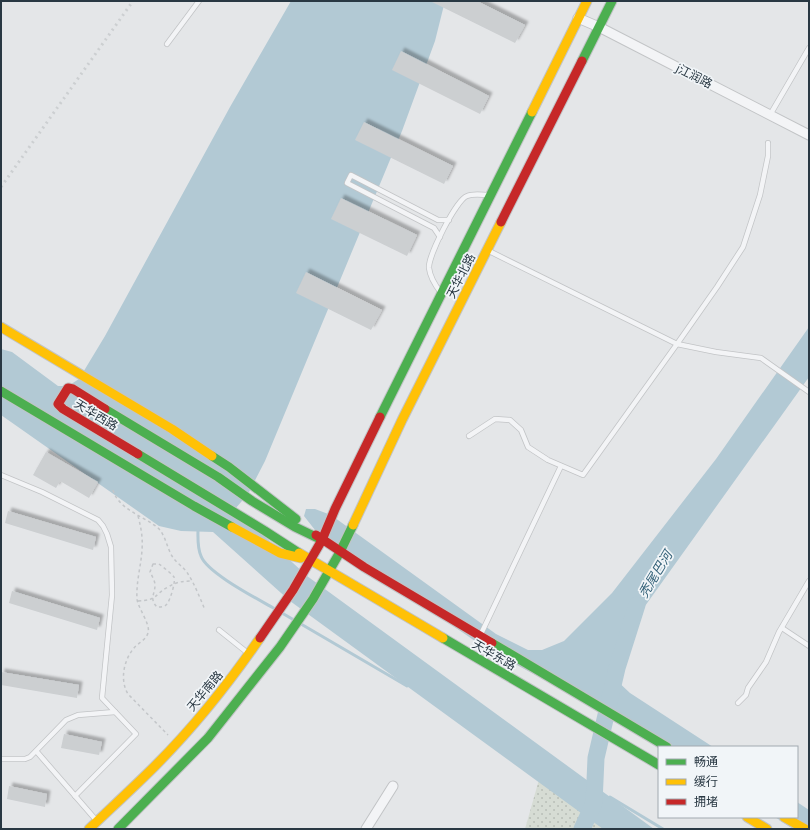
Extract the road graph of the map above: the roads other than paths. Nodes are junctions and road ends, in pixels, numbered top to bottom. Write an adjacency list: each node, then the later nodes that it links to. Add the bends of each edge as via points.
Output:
1 (199, 1): 6 (lane)
2 (587, 1): 4 (main road, 天华北路)
3 (612, 1): 5 (main road, 天华北路)
4 (578, 18): 5 (street, j江润路); 11 (main road, 天华北路)
5 (599, 27): 8 (street, j江润路); 14 (main road, 天华北路)
6 (167, 44)
7 (809, 48): 8 (lane)
8 (770, 115): 9 (street, j江润路)
9 (809, 135)
10 (768, 143): 17 (lane, via 760,195 743,247)
11 (490, 195): 12 (lane, via 467,196 458,203); 15 (main road, 天华北路)
12 (449, 220): 13 (lane); 13 (lane, via 438,220 351,175 347,183 434,228)
13 (440, 237): 15 (lane, via 429,266 434,283)
14 (488, 250): 17 (lane); 25 (main road, 天华北路, via 402,420)
15 (442, 294): 23 (main road, 天华北路, via 335,509)
16 (1, 327): 23 (main road, via 172,429 229,467)
17 (677, 344): 19 (lane, via 761,358); 21 (lane, via 583,476)
18 (1, 391): 26 (main road, via 194,506 280,553)
19 (809, 392)
20 (469, 436): 21 (lane, via 494,419 510,420 521,430 528,447)
21 (561, 466): 31 (lane)
22 (1, 475): 35 (lane, via 17,480 98,520 108,534 111,547 112,594 102,698)
23 (326, 543): 24 (main road, 天华北路); 25 (main road, 天华东路); 26 (main road, 天华西路, via 258,505 218,477 86,396 70,387 66,390 59,402 60,407 265,530)
24 (316, 551): 26 (main road, 天华南路)
25 (340, 552): 27 (main road, 天华北路); 31 (main road, 天华东路)
26 (314, 563): 27 (main road, 天华东路); 33 (main road, 天华南路)
27 (329, 572): 39 (main road, 天华东路); 46 (main road, via 280,647 208,738)
28 (809, 581): 29 (lane)
29 (782, 628): 32 (lane); 34 (lane, via 766,662 746,695)
30 (219, 630): 33 (lane)
31 (480, 637): 36 (main road, 天华东路)
32 (809, 646)
33 (249, 654): 44 (main road, 天华南路, via 209,706 156,765)
34 (738, 703)
35 (115, 712): 37 (lane, via 78,715 66,720); 41 (lane, via 136,734)
36 (665, 746)
37 (37, 752): 38 (lane, via 25,760); 41 (lane)
38 (1, 760)
39 (658, 764)
40 (392, 786): 47 (street)
41 (75, 796): 44 (lane)
42 (749, 818): 48 (main road)
43 (786, 818): 49 (main road)
44 (97, 822): 45 (main road, 天华南路)
45 (89, 829)
46 (118, 829)
47 (366, 829)
48 (767, 829)
49 (804, 829)

